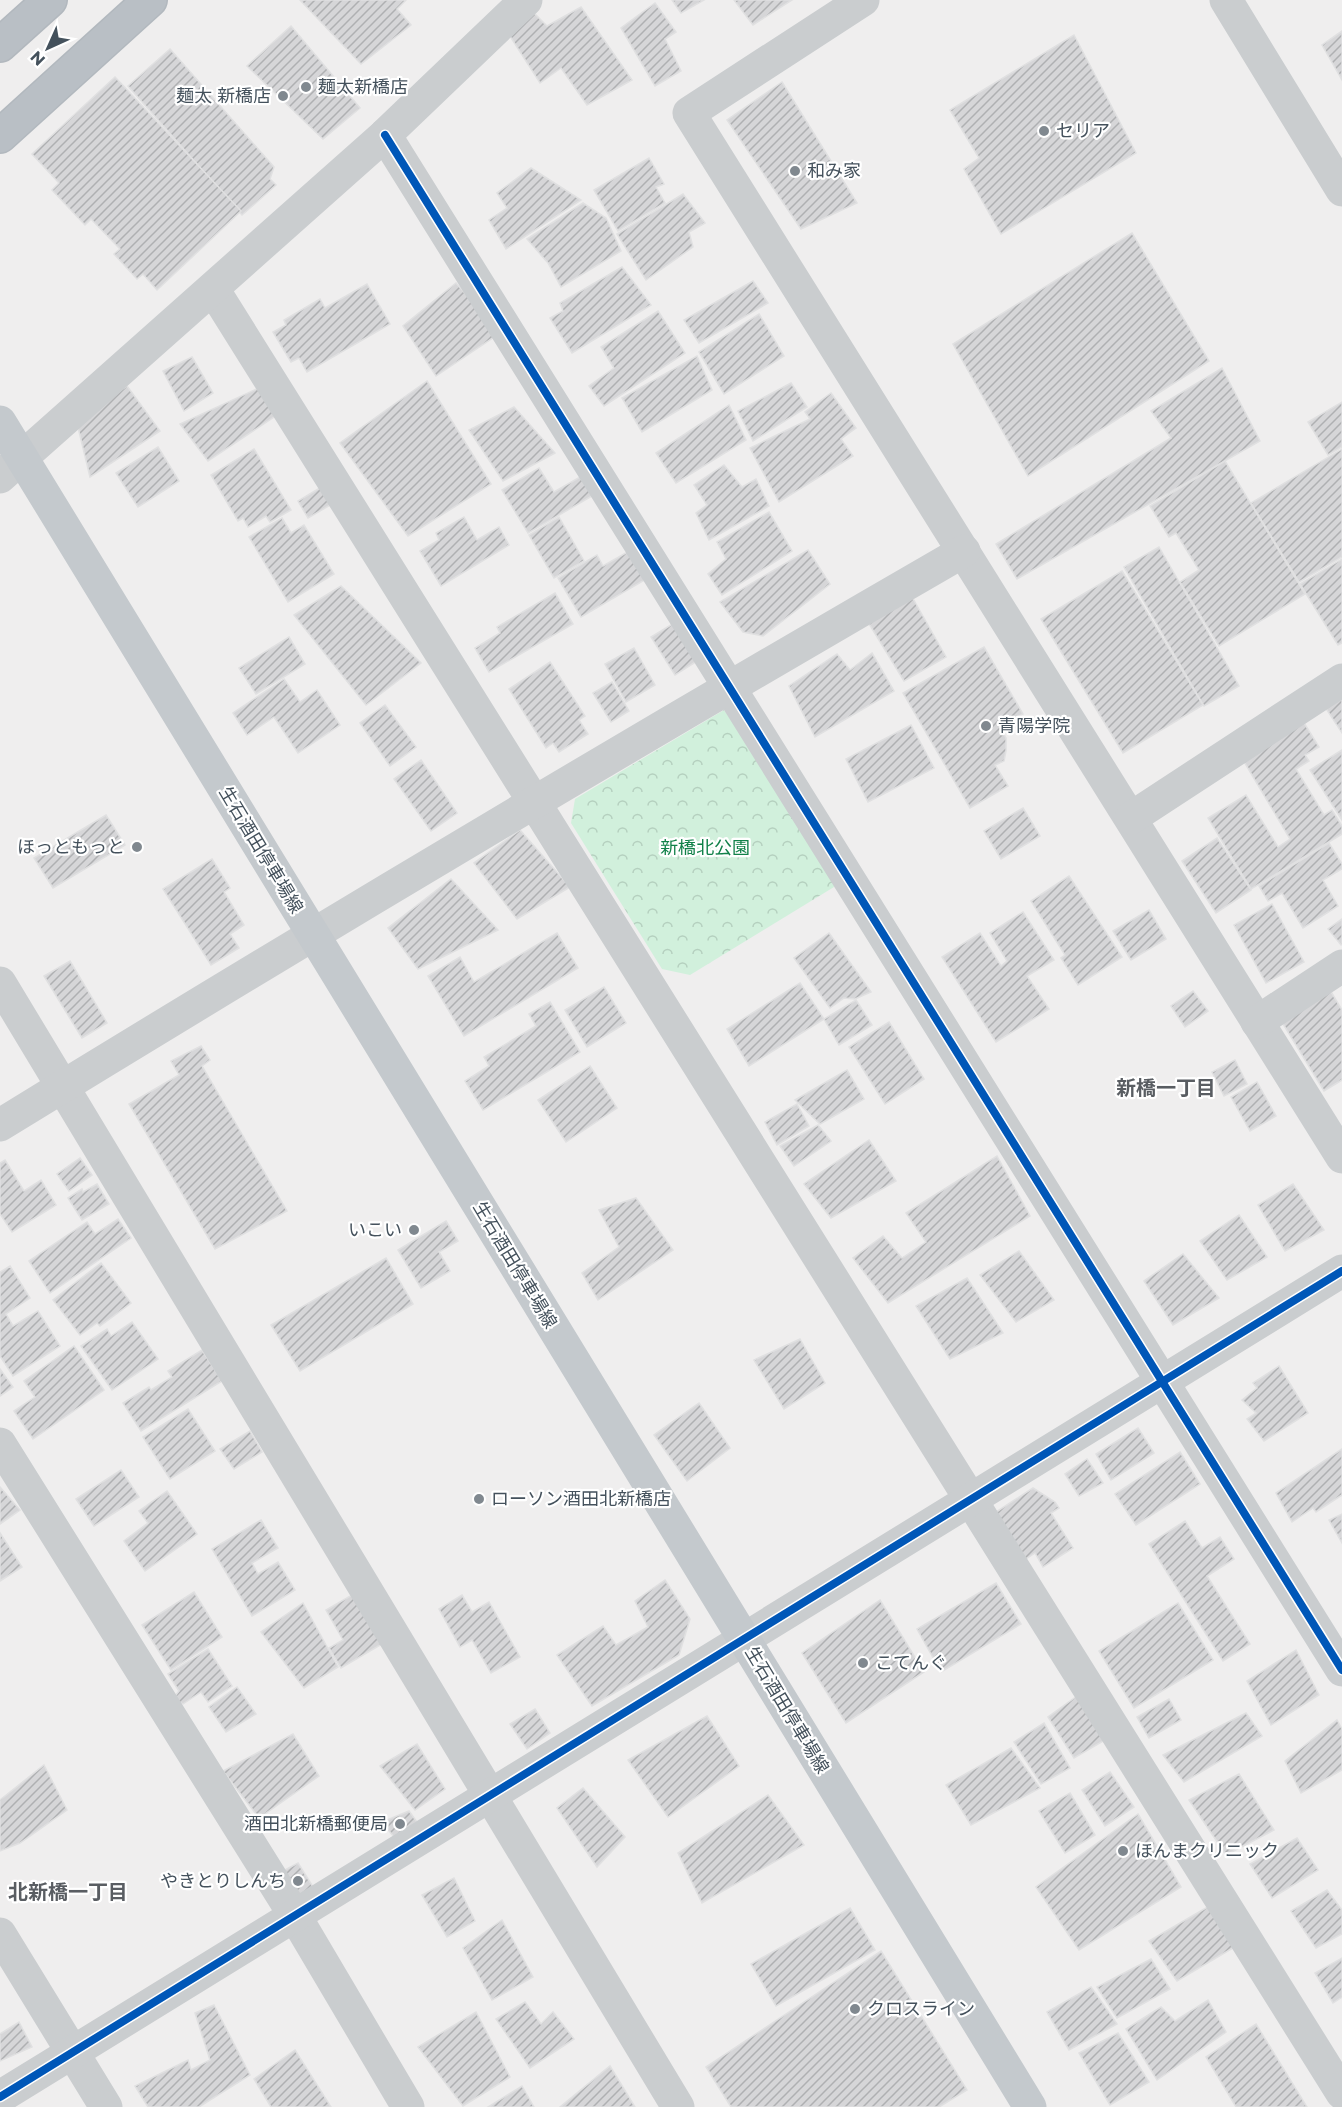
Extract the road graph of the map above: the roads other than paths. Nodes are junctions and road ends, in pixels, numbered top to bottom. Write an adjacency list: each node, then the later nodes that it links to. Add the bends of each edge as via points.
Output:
1 (50, 0): 6 (highway)
2 (150, 0): 8 (highway)
3 (526, 0): 7 (street)
4 (864, 0): 13 (street, via 690,113)
5 (1226, 0): 9 (street)
6 (0, 45)
7 (385, 135): 10 (street); 15 (street)
8 (0, 136)
9 (1342, 190)
10 (213, 289): 12 (street); 16 (street)
11 (0, 422): 12 (main road, 生石酒田停車場線)
12 (11, 468): 18 (main road, 生石酒田停車場線)
13 (964, 551): 15 (street); 17 (street)
14 (1342, 680): 17 (street)
15 (729, 687): 16 (street); 26 (street)
16 (534, 802): 18 (street); 28 (street)
17 (1131, 818): 21 (street)
18 (312, 933): 22 (street); 29 (main road, 生石酒田停車場線)
19 (1342, 966): 21 (street)
20 (0, 983): 22 (street)
21 (1257, 1022): 24 (street)
22 (64, 1086): 23 (street); 31 (street)
23 (0, 1125)
24 (1342, 1157)
25 (1342, 1271): 26 (street)
26 (1162, 1382): 28 (street); 30 (street)
27 (0, 1444): 32 (street)
28 (971, 1500): 29 (street); 35 (street)
29 (745, 1640): 31 (street); 40 (main road, 生石酒田停車場線)
30 (1342, 1670)
31 (490, 1797): 32 (street); 39 (street)
32 (295, 1916): 34 (street); 38 (street)
33 (0, 1934): 34 (street)
34 (73, 2052): 36 (street); 37 (street)
35 (1342, 2093)
36 (0, 2097)
37 (106, 2107)
38 (408, 2107)
39 (678, 2107)
40 (1030, 2107)

